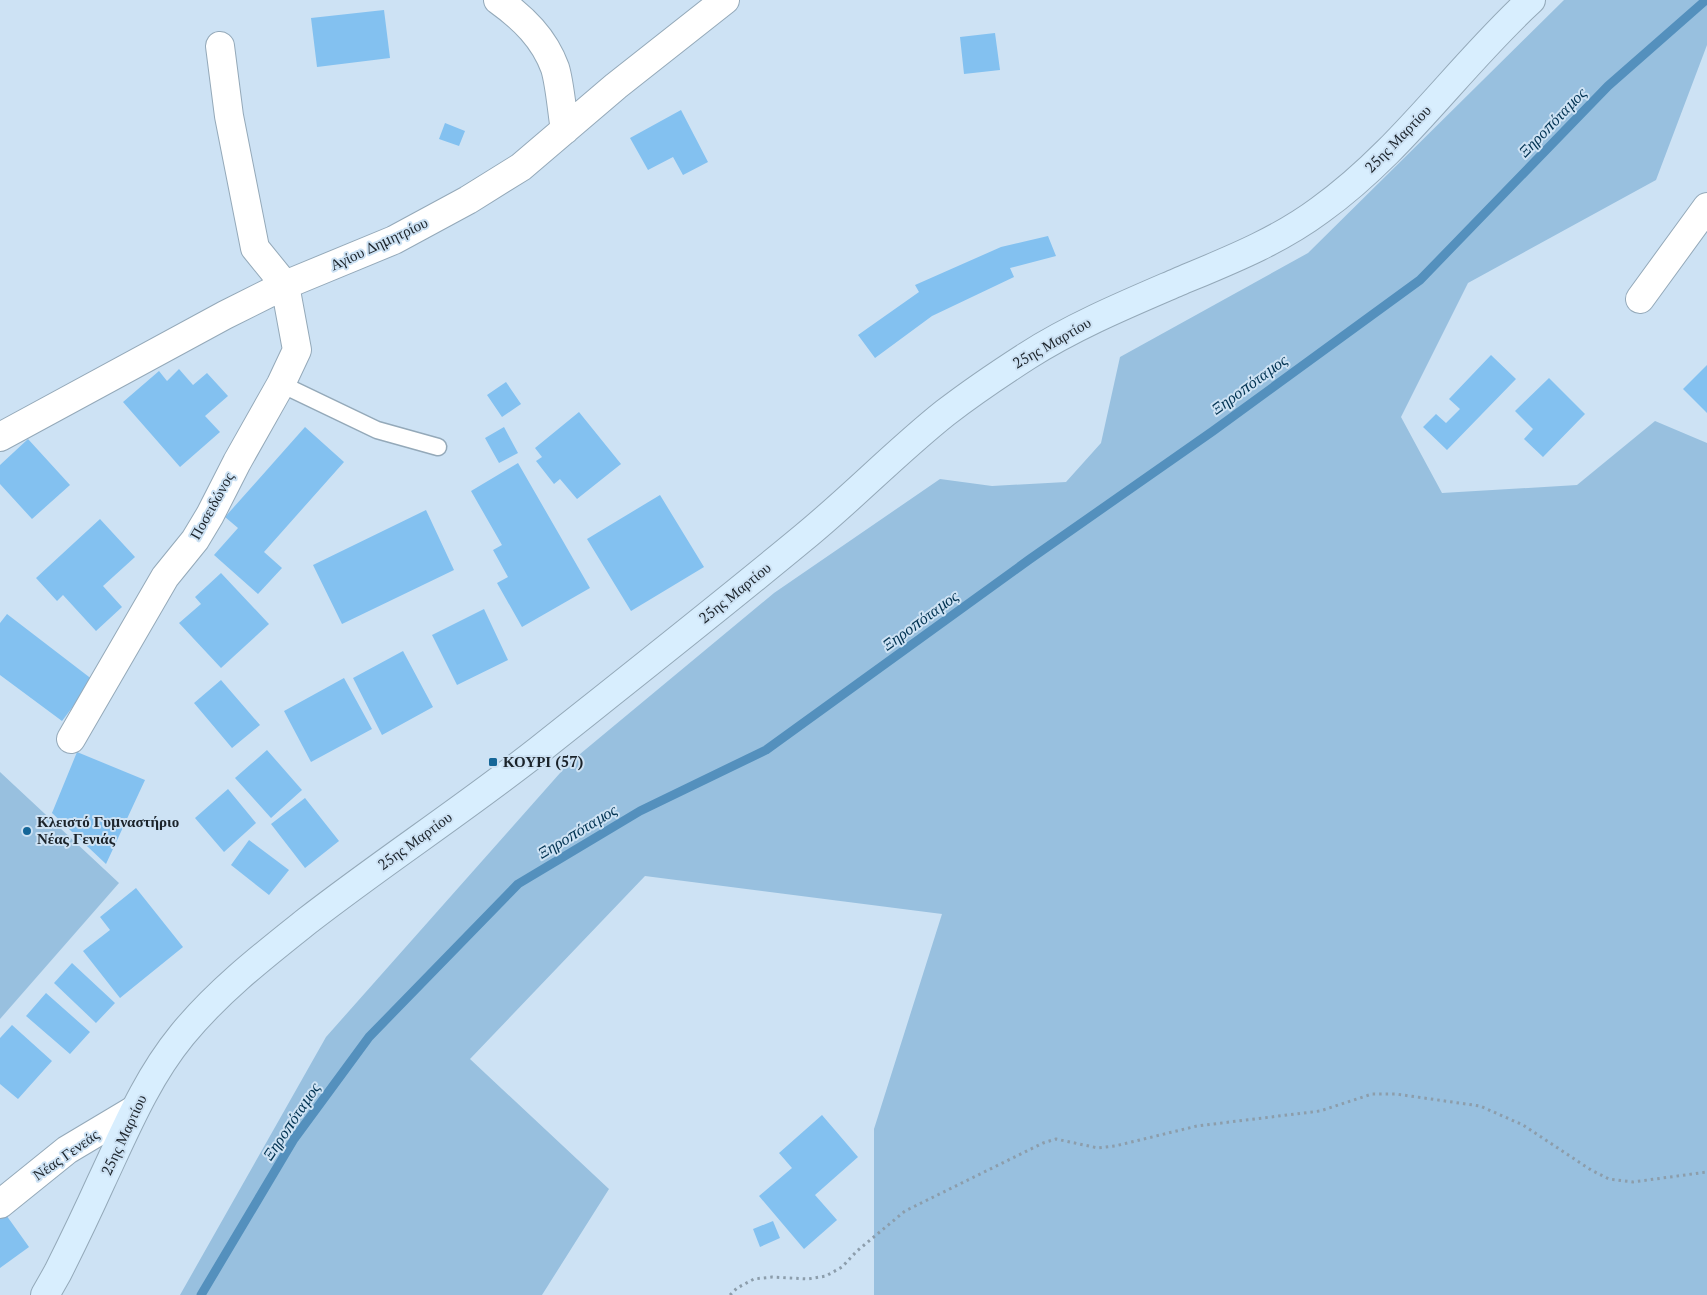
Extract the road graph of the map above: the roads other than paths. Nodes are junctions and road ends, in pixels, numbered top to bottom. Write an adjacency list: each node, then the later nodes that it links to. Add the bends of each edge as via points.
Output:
1 (498, 0): 5 (street, via 540,38 555,69)
2 (725, 0): 5 (street, Αγίου Δημητρίου)
3 (1531, 0): 13 (main road, 25ης Μαρτίου, via 1502,26 1373,167 1322,209 1245,254 1058,337 944,414 807,535 533,754 338,898 245,972 207,1006 180,1037 151,1078)
4 (220, 46): 7 (street, via 229,116 255,248)
5 (565, 130): 7 (street, Αγίου Δημητρίου, via 520,166 468,200 394,240)
6 (1707, 207): 8 (street)
7 (285, 285): 9 (street, Ποσειδώνος, via 296,350); 10 (street, Αγίου Δημητρίου, via 199,328)
8 (1640, 299)
9 (281, 384): 11 (lane, via 377,430); 12 (street, Ποσειδώνος, via 210,515 165,578)
10 (0, 437)
11 (438, 447)
12 (70, 739)
13 (134, 1110): 14 (street, Νέας Γενεάς, via 67,1150); 15 (main road, 25ης Μαρτίου)
14 (0, 1204)
15 (45, 1295)

